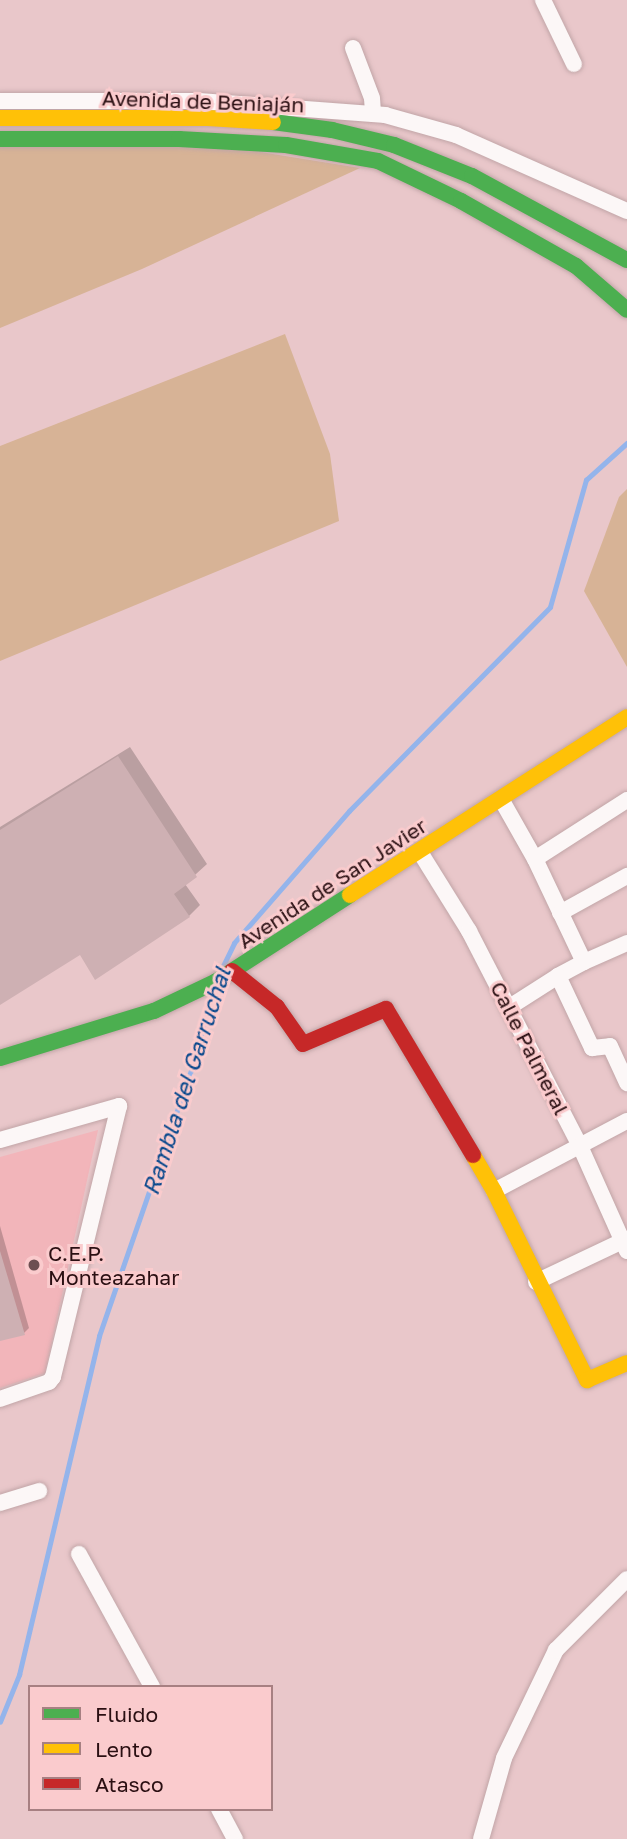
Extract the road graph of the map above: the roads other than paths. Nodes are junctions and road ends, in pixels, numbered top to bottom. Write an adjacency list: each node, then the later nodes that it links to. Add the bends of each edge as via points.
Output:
1 (543, 0): 3 (street)
2 (352, 48): 5 (street, via 372,98)
3 (574, 64)
4 (0, 101): 5 (street, via 199,101)
5 (373, 114): 8 (street, via 456,135)
6 (0, 118): 9 (main road, Avenida de Beniaján, via 208,118 332,130 394,145 472,176)
7 (0, 139): 10 (main road, via 179,139 286,145 378,162 461,201 576,266)
8 (627, 211)
9 (627, 260)
10 (627, 310)
11 (627, 717): 12 (main road, Avenida de San Javier)
12 (501, 799): 14 (main road, Avenida de San Javier); 15 (street)
13 (627, 800): 15 (street)
14 (419, 852): 20 (main road, Avenida de San Javier); 22 (street, Calle Palmeral, via 469,932)
15 (534, 859): 17 (street)
16 (627, 876): 17 (street)
17 (560, 913): 19 (street)
18 (627, 943): 19 (street)
19 (584, 962): 21 (street)
20 (232, 971): 23 (main road, Avenida de San Javier, via 154,1011); 28 (main road, via 277,1007 303,1044 386,1009)
21 (558, 976): 22 (street); 24 (street, via 592,1048 610,1046)
22 (508, 1008): 27 (street, Calle Palmeral)
23 (0, 1058)
24 (627, 1083)
25 (627, 1121): 27 (street)
26 (0, 1140): 32 (street, via 119,1106 55,1371 49,1382)
27 (580, 1146): 28 (street); 29 (street, Calle Palmeral)
28 (494, 1191): 30 (main road)
29 (626, 1244): 30 (street)
30 (536, 1282): 31 (main road, via 587,1380)
31 (627, 1363)
32 (0, 1399)
33 (39, 1491): 34 (street)
34 (0, 1503)
35 (79, 1554): 37 (street)
36 (627, 1579): 40 (street, via 556,1650 504,1758)
37 (151, 1685)
38 (220, 1811): 39 (street)
39 (235, 1839)
40 (481, 1839)

